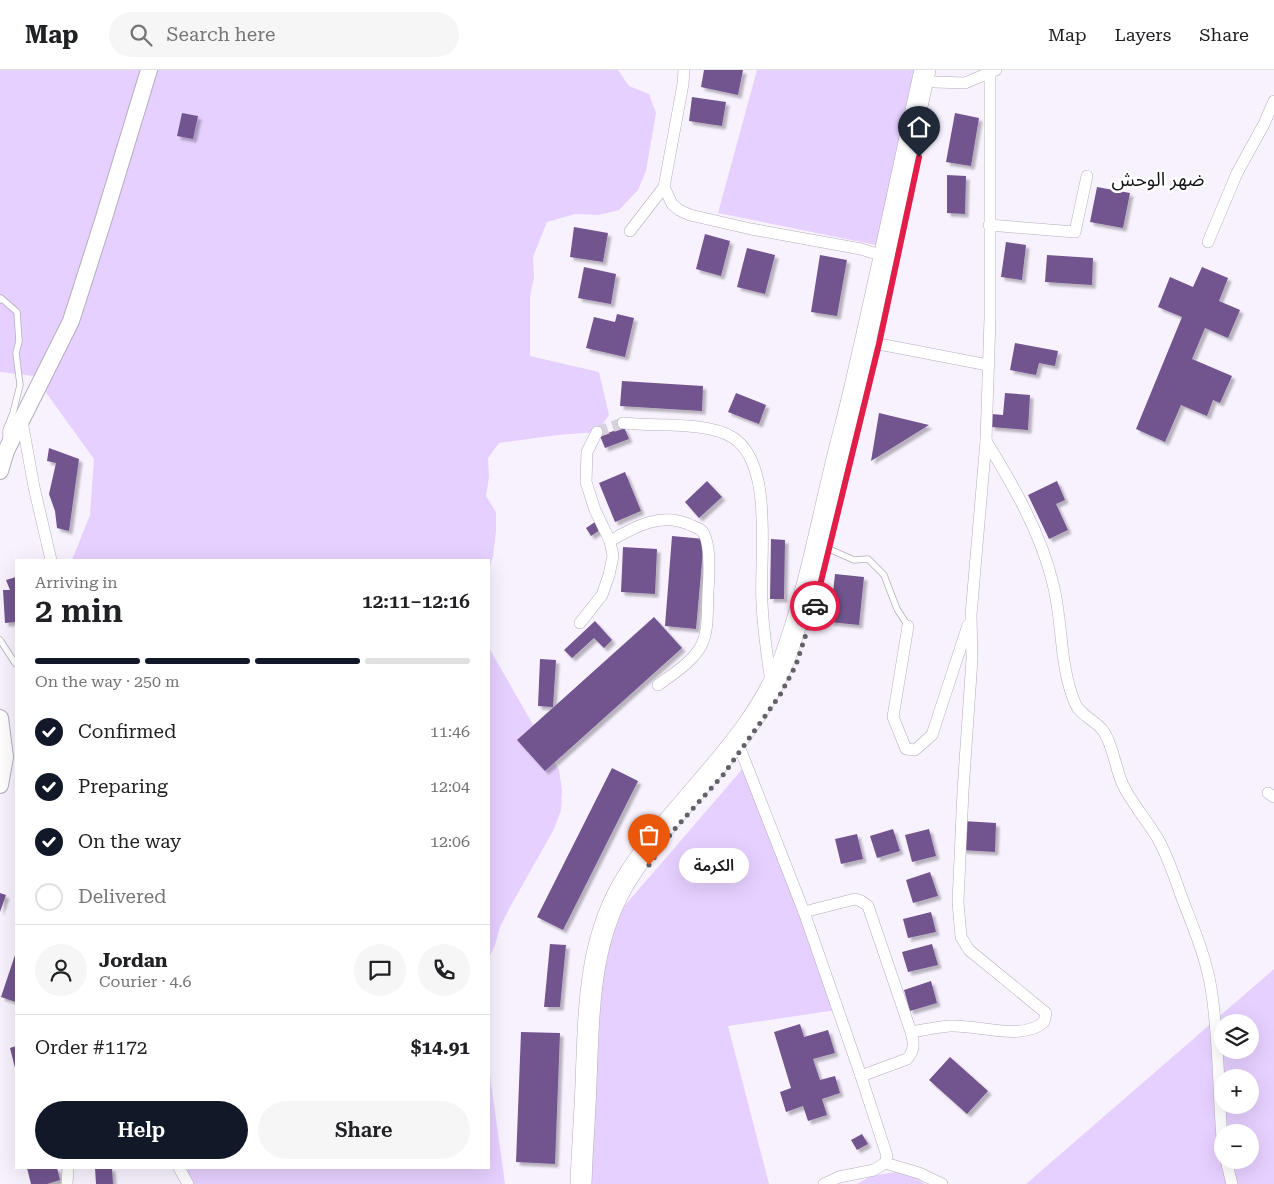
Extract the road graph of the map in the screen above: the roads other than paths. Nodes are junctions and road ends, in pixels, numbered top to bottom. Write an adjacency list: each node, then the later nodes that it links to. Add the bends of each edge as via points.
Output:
1 (149, 70): 15 (main road, via 71,321)
2 (684, 70): 7 (street)
3 (992, 71): 4 (street, via 965,83); 8 (street)
4 (933, 74): 11 (highway); 13 (highway)
5 (1274, 102): 10 (street, via 1237,173)
6 (1087, 176): 8 (street, via 1075,232)
7 (664, 187): 9 (street); 11 (street, via 672,204 690,215)
8 (990, 225): 14 (street)
9 (630, 231)
10 (1208, 242)
11 (883, 256): 30 (highway, via 854,392 799,613)
12 (0, 300): 19 (lane, via 17,312 19,341 16,353 20,385 6,430)
13 (879, 344): 14 (street); 22 (highway)
14 (988, 365): 18 (street)
15 (22, 421): 19 (main road); 23 (street)
16 (623, 423): 30 (street, via 678,425 716,431 732,438 755,468 763,515 762,603)
17 (597, 432): 21 (street, via 587,452 586,482)
18 (986, 441): 24 (street); 37 (street, via 1030,523 1054,584 1067,674 1076,705 1102,729 1109,741 1117,772 1158,839 1199,942 1214,1008)
19 (10, 443): 20 (main road)
20 (0, 470)
21 (610, 541): 25 (street, via 613,556 602,595); 29 (street, via 635,527 669,519 702,531 707,542 709,581 702,644 694,656)
22 (829, 549): 26 (lane, via 854,560 868,559 884,575 897,609); 32 (highway, via 796,665 780,695)
23 (52, 559)
24 (971, 615): 26 (street, via 932,735 916,750 906,749 893,717); 35 (street, via 972,659 958,902 961,937 969,950 1046,1013 1044,1022 1031,1030 951,1026)
25 (580, 623)
26 (908, 626)
27 (0, 640): 28 (lane)
28 (15, 663)
29 (658, 685)
30 (772, 686): 44 (highway, via 710,775 628,876 606,922 588,1009)
31 (0, 718): 33 (main road, via 5,757)
32 (741, 751): 34 (street); 45 (highway, via 656,853 621,922 606,971)
33 (0, 785)
34 (804, 912): 35 (street, via 855,899 868,906); 36 (street)
35 (911, 1032): 36 (street, via 914,1047 907,1059)
36 (861, 1076): 38 (street, via 886,1156)
37 (1221, 1124)
38 (885, 1163): 46 (street, via 874,1170 839,1177); 47 (street)
39 (68, 1169): 42 (street)
40 (180, 1169): 43 (street)
41 (1228, 1169): 48 (street)
42 (67, 1184)
43 (188, 1184)
44 (581, 1184)
45 (592, 1184)
46 (824, 1184)
47 (942, 1184)
48 (1232, 1184)

